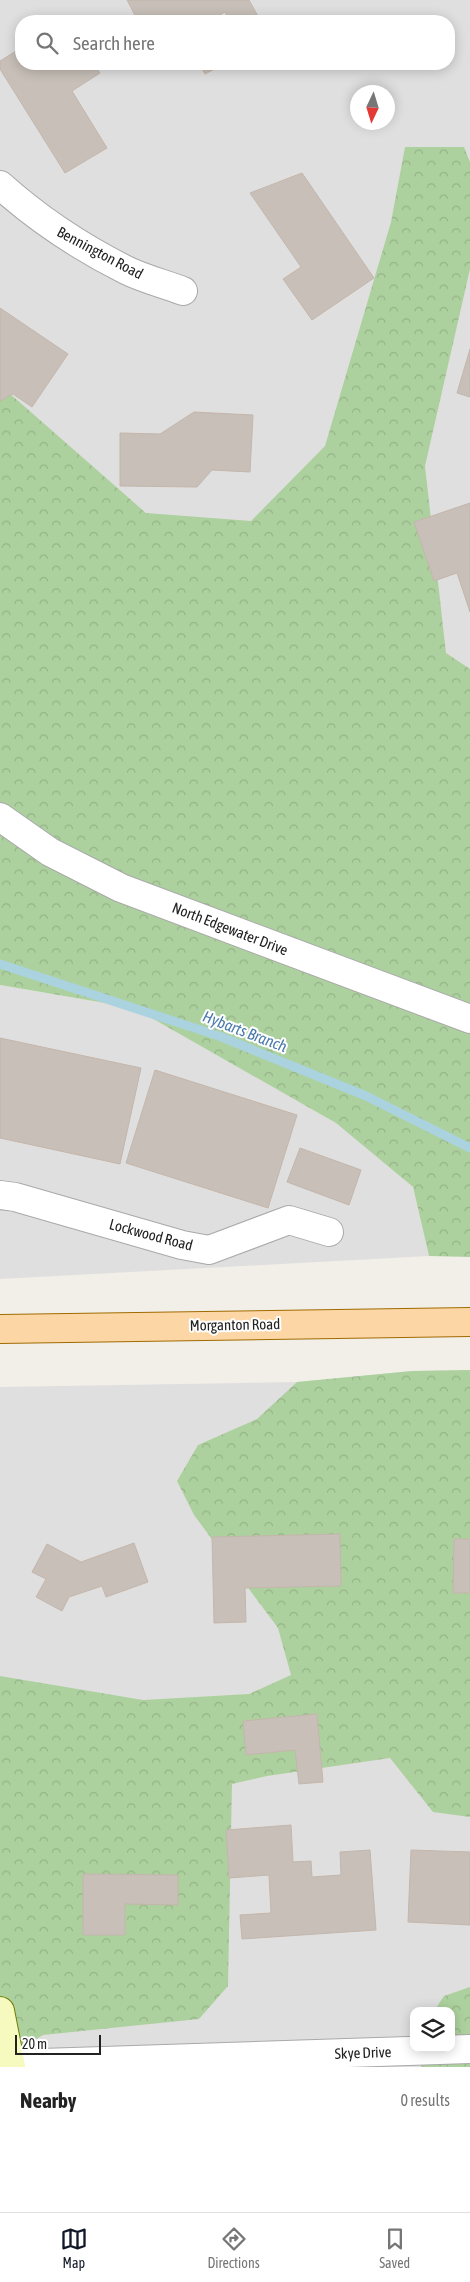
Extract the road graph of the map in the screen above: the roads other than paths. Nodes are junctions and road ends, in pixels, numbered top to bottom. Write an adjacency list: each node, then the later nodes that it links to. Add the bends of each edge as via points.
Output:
1 (0, 185): 2 (street, Bennington Road, via 27,209 76,243 128,271)
2 (183, 291)
3 (0, 817): 4 (street, North Edgewater Drive, via 50,852 121,888)
4 (470, 1019)
5 (0, 1195): 6 (street, Lockwood Road, via 209,1250 289,1220)
6 (329, 1232)
7 (470, 1322): 8 (main road, Morganton Road)
8 (0, 1329)
9 (0, 2010): 11 (street, Skye Drive)
10 (470, 2049): 11 (street, Skye Drive)
11 (11, 2065)

